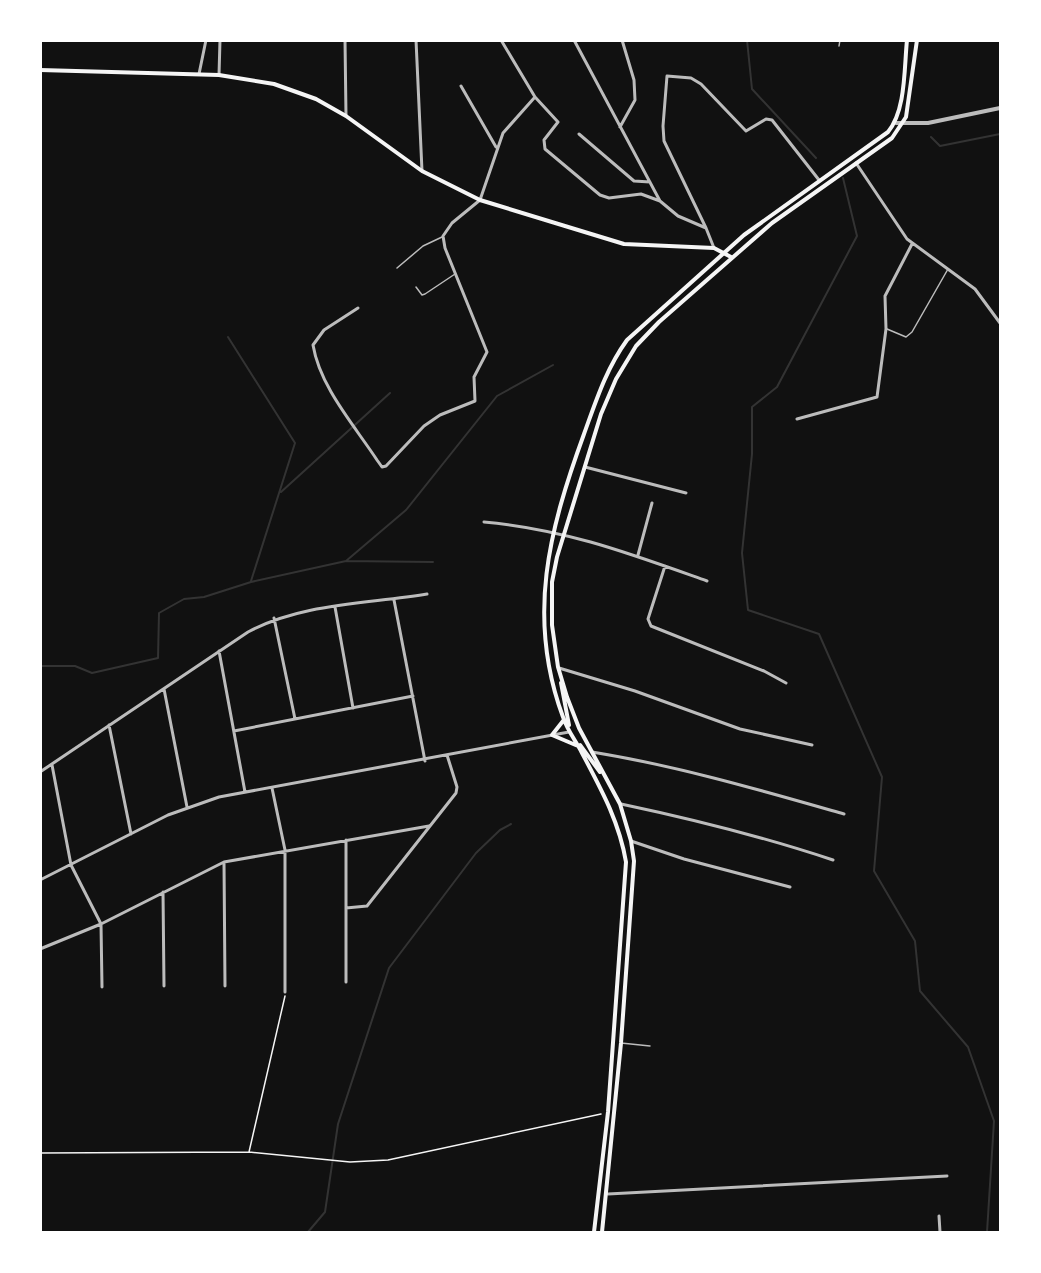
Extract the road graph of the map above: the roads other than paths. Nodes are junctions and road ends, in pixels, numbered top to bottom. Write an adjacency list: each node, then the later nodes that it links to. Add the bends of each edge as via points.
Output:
1 (206, 40): 13 (street)
2 (220, 40): 14 (street)
3 (345, 40): 18 (street)
4 (416, 40): 25 (street)
5 (501, 40): 16 (street)
6 (574, 40): 21 (street)
7 (622, 40): 21 (street, via 634,80 635,100)
8 (840, 40): 11 (lane)
9 (907, 40): 19 (main road)
10 (917, 40): 20 (main road)
11 (839, 46)
12 (40, 70): 13 (main road)
13 (199, 74): 14 (main road)
14 (219, 75): 18 (main road, via 274,84 316,99)
15 (461, 86): 23 (street)
16 (535, 97): 23 (street, via 513,119); 31 (street, via 558,122 544,140 545,149 600,195 609,198 641,194)
17 (1000, 108): 20 (street, via 928,123)
18 (346, 116): 25 (main road)
19 (896, 123): 20 (street); 26 (main road, via 880,139)
20 (903, 124): 24 (main road, via 892,138)
21 (620, 127): 29 (street)
22 (579, 134): 29 (street, via 634,181)
23 (496, 147): 30 (street)
24 (856, 163): 27 (main road); 34 (street)
25 (422, 171): 30 (main road)
26 (830, 172): 27 (main road); 28 (main road)
27 (834, 177): 37 (main road)
28 (819, 180): 32 (street, via 772,120 766,119 746,131 701,84 691,78 667,76 664,141); 36 (main road)
29 (650, 182): 31 (street)
30 (480, 200): 33 (street, via 452,223); 35 (main road, via 624,244)
31 (660, 201): 32 (street, via 678,216)
32 (706, 228): 35 (street)
33 (443, 236): 38 (lane, via 423,246); 40 (street)
34 (912, 244): 39 (street); 44 (street, via 885,296)
35 (714, 248): 36 (main road)
36 (724, 252): 37 (main road); 50 (main road, via 627,340 613,360)
37 (730, 257): 46 (main road, via 636,346 607,399)
38 (397, 268)
39 (948, 268): 43 (street, via 975,289); 44 (lane, via 912,332 906,337)
40 (455, 274): 41 (lane, via 422,295); 42 (street, via 487,352 474,377 475,400 424,426 382,467 326,383 314,354 313,345 324,330)
41 (416, 287)
42 (358, 308)
43 (1000, 323)
44 (886, 329): 45 (street, via 877,397)
45 (797, 419)
46 (583, 467): 47 (street); 51 (main road)
47 (686, 494)
48 (652, 503): 52 (street)
49 (484, 522): 50 (street)
50 (553, 530): 51 (street); 66 (main road, via 545,581 545,630 548,666)
51 (563, 533): 52 (street); 60 (main road, via 552,582 552,625)
52 (638, 555): 53 (street)
53 (665, 566): 54 (street); 61 (street, via 648,619 651,626)
54 (707, 581)
55 (427, 594): 56 (street)
56 (394, 600): 57 (street); 63 (street)
57 (335, 607): 58 (street); 64 (street)
58 (274, 618): 59 (street); 65 (street)
59 (219, 651): 62 (street); 68 (street)
60 (558, 667): 69 (main road); 71 (street, via 740,729); 73 (main road)
61 (786, 683)
62 (164, 689): 67 (street); 82 (street)
63 (413, 696): 64 (street); 75 (street)
64 (353, 708): 65 (street)
65 (295, 719): 68 (street)
66 (564, 720): 69 (main road); 70 (main road)
67 (109, 725): 76 (street); 85 (street)
68 (234, 731): 80 (street)
69 (570, 732): 70 (street); 72 (main road); 78 (main road)
70 (552, 735): 72 (main road); 74 (street)
71 (812, 745)
72 (579, 747): 94 (main road, via 612,808 621,836 626,861)
73 (591, 752): 78 (main road); 83 (street, via 660,763)
74 (447, 755): 75 (street); 84 (street, via 457,789)
75 (425, 761): 79 (street)
76 (52, 765): 77 (street); 91 (street)
77 (40, 772)
78 (610, 786): 81 (main road)
79 (272, 788): 80 (street); 88 (street)
80 (245, 792): 82 (street)
81 (620, 804): 87 (main road); 89 (street, via 684,817)
82 (187, 807): 85 (street)
83 (844, 814)
84 (429, 826): 86 (street); 97 (street, via 367,906)
85 (131, 834): 91 (street)
86 (346, 840): 88 (street); 97 (street)
87 (632, 841): 93 (street); 95 (main road)
88 (285, 850): 90 (street); 104 (street)
89 (833, 860)
90 (224, 862): 96 (street); 102 (street)
91 (71, 865): 92 (street); 98 (street)
92 (40, 880)
93 (790, 887)
94 (624, 891): 95 (main road); 110 (main road, via 608,1112)
95 (633, 891): 105 (main road)
96 (163, 892): 98 (street); 101 (street)
97 (346, 908): 100 (street)
98 (101, 924): 99 (street); 103 (street)
99 (40, 949)
100 (346, 982)
101 (165, 986)
102 (225, 986)
103 (102, 987)
104 (285, 992)
105 (621, 1043): 106 (lane); 108 (main road)
106 (650, 1046)
107 (946, 1176): 108 (street)
108 (608, 1194): 111 (main road)
109 (939, 1216): 112 (street)
110 (594, 1233)
111 (602, 1233)
112 (940, 1233)

